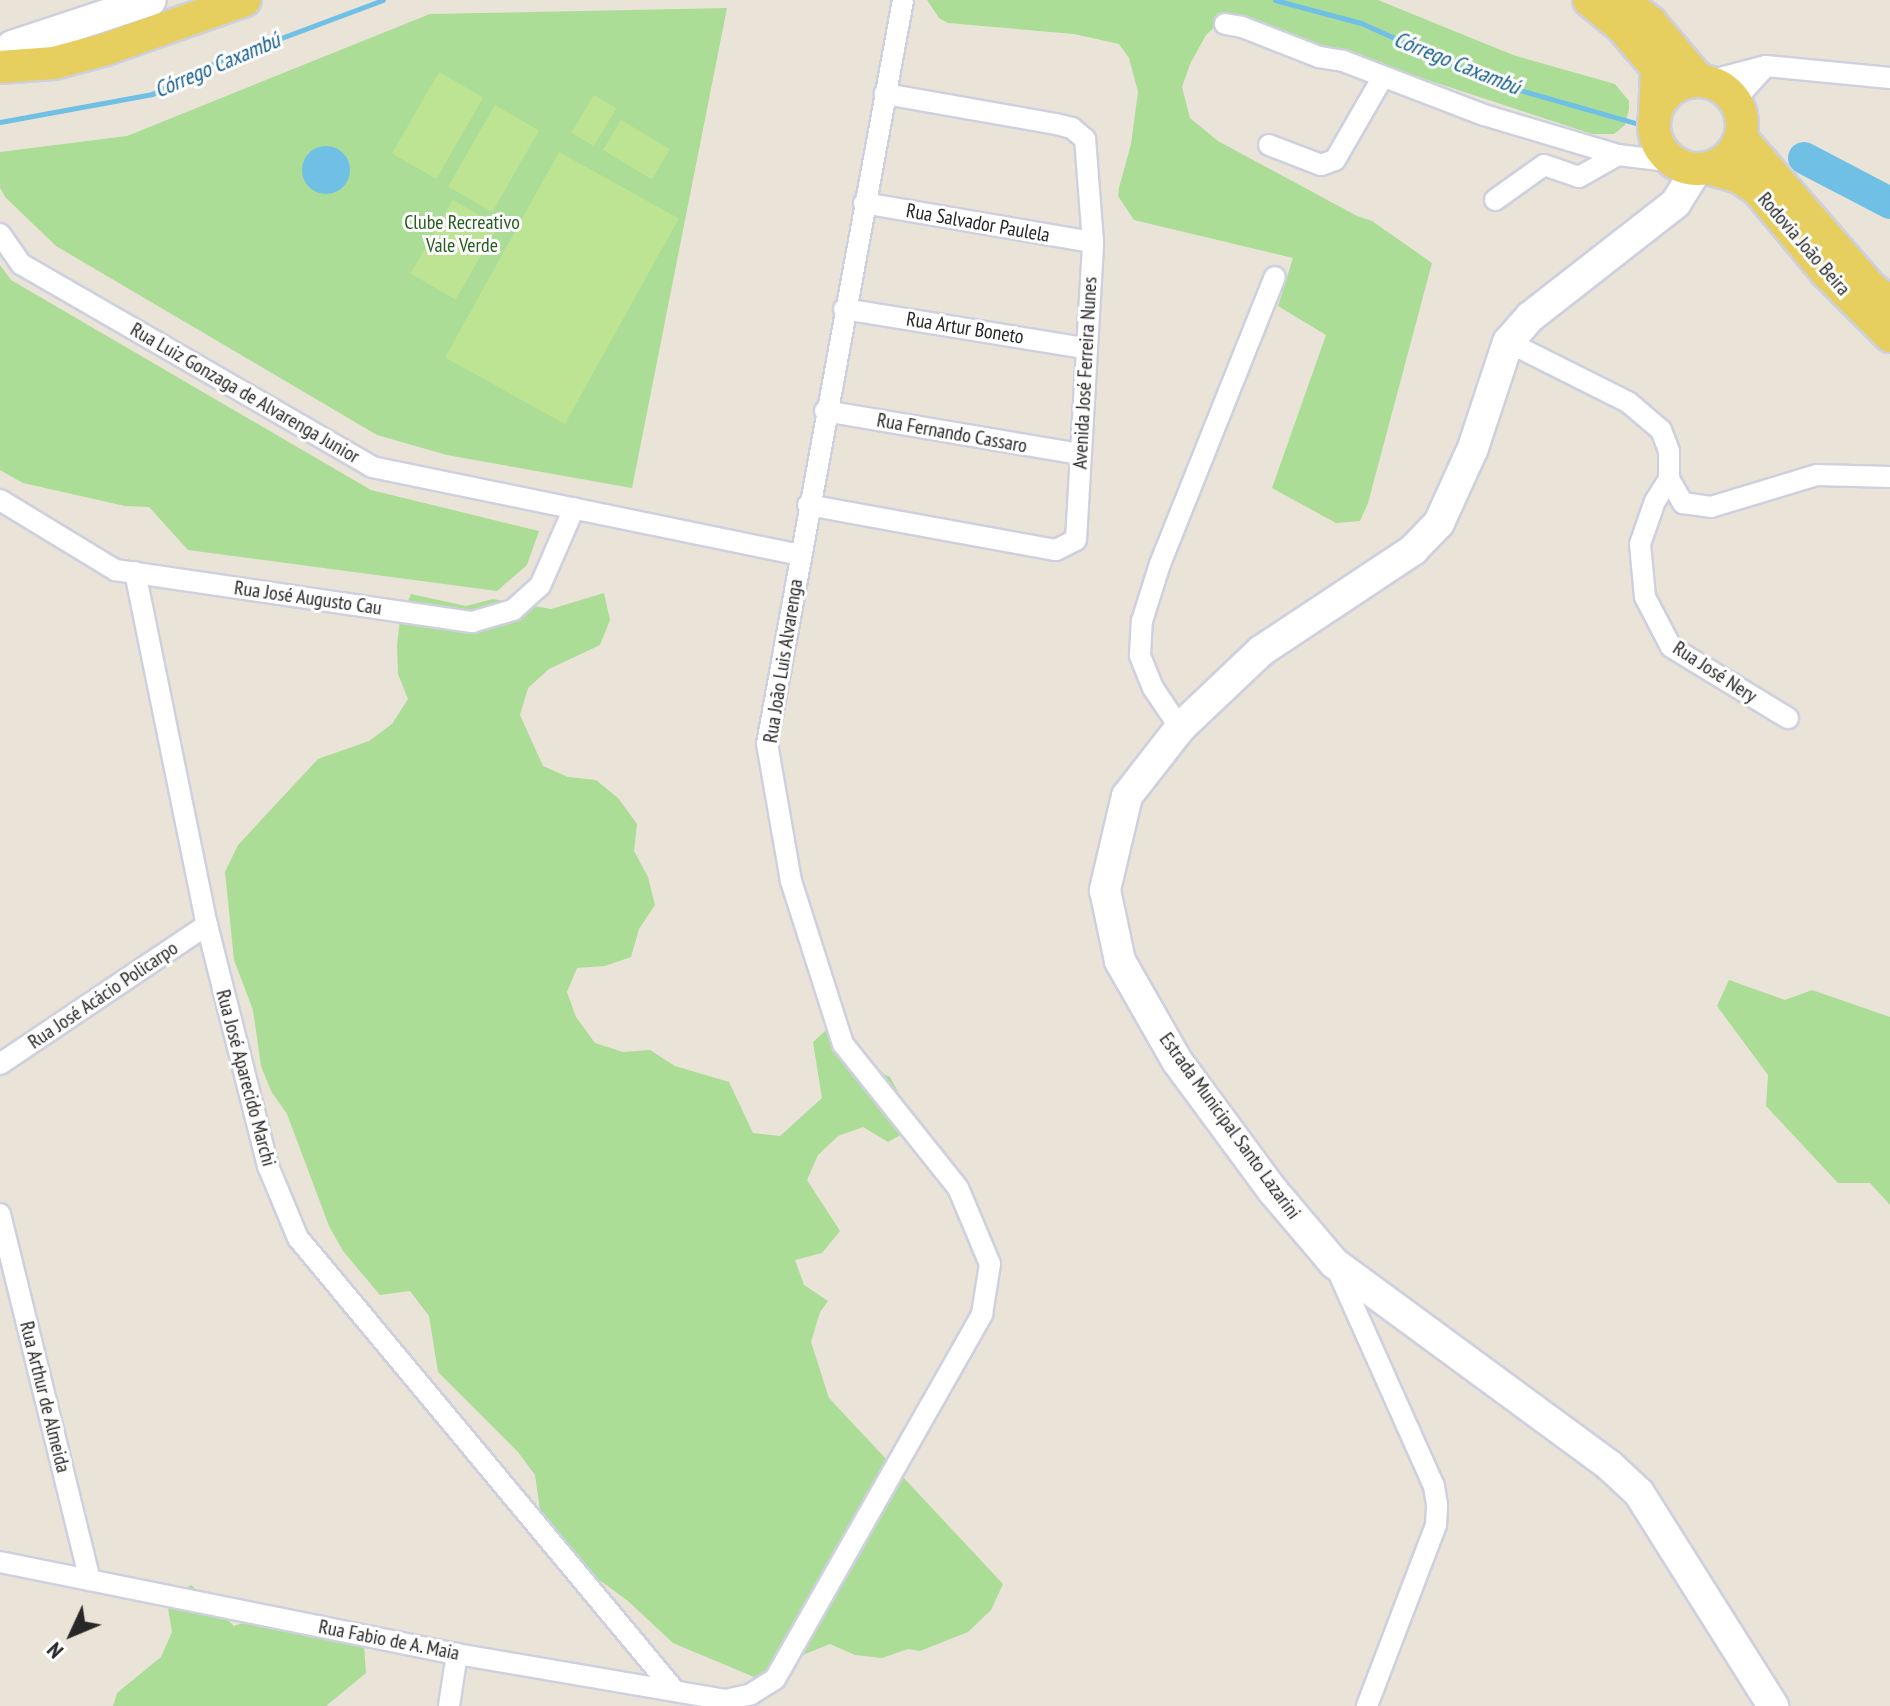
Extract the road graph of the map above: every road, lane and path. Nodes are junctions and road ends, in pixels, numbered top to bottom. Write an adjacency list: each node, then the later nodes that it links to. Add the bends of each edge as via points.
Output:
1 (151, 0): 8 (street)
2 (189, 0): 8 (main road, via 99,35)
3 (245, 0): 8 (main road, via 54,63)
4 (1589, 0): 15 (main road, via 1622,27 1657,68)
5 (1621, 0): 12 (main road, via 1651,23)
6 (902, 4): 13 (street, Rua João Luis Alvarenga)
7 (1225, 24): 10 (street)
8 (4, 53)
9 (1766, 66): 11 (street); 12 (street); 14 (street)
10 (1383, 77): 17 (street, via 1335,160 1321,165); 18 (street, via 1484,115)
11 (1890, 78)
12 (1705, 81): 14 (main road); 15 (main road, via 1676,86)
13 (885, 94): 21 (street, Rua João Luis Alvarenga); 23 (street, Avenida José Ferreira Nunes, via 1072,128 1085,139)
14 (1735, 100): 16 (main road, via 1741,112)
15 (1655, 115): 19 (main road, via 1658,142)
16 (1741, 138): 19 (main road, via 1729,158); 25 (main road, Rodovia João Beira, via 1871,288)
17 (1269, 145)
18 (1618, 155): 19 (street); 20 (street, via 1579,177 1544,165)
19 (1693, 167): 27 (main road, Rodovia João Beira, via 1739,177 1758,190 1827,273); 28 (street, Estrada Municipal Santo Lazarini, via 1676,203 1530,317)
20 (1495, 200)
21 (864, 203): 23 (street, Rua Salvador Paulela); 26 (street, Rua João Luis Alvarenga)
22 (0, 234): 36 (street, Rua Luiz Gonzaga de Alvarenga Junior, via 21,264 372,467)
23 (1093, 242): 29 (street, Avenida José Ferreira Nunes)
24 (1275, 277): 40 (street, via 1142,621 1140,655 1153,688)
25 (1890, 303)
26 (844, 309): 29 (street, Rua Artur Boneto); 30 (street, Rua João Luis Alvarenga)
27 (1890, 336)
28 (1508, 342): 33 (street, via 1628,402 1661,430 1669,451); 40 (street, Estrada Municipal Santo Lazarini, via 1473,448 1439,523 1413,550 1261,651)
29 (1086, 348): 31 (street, Avenida José Ferreira Nunes)
30 (825, 411): 31 (street, Rua Fernando Cassaro); 35 (street, Rua João Luis Alvarenga)
31 (1079, 454): 35 (street, Avenida José Ferreira Nunes, via 1076,540 1056,550)
32 (1890, 477): 33 (street, via 1817,475 1711,507 1683,503)
33 (1669, 479): 39 (street, Rua José Nery, via 1640,544 1645,597 1671,647)
34 (0, 500): 38 (street, Rua José Augusto Cau, via 115,570)
35 (808, 505): 37 (street, Rua João Luis Alvarenga)
36 (574, 508): 37 (street, Rua Luiz Gonzaga de Alvarenga Junior); 38 (street, Rua José Augusto Cau, via 540,586 513,610 472,622)
37 (799, 555): 48 (street, Rua João Luis Alvarenga, via 767,744 791,881 843,1044 958,1188 990,1264 982,1314)
38 (135, 572): 41 (street, Rua José Aparecido Marchi)
39 (1788, 718)
40 (1180, 728): 44 (street, Estrada Municipal Santo Lazarini, via 1127,796 1105,890 1120,961 1177,1061)
41 (207, 925): 42 (street, Rua José Acácio Policarpo); 49 (street, Rua José Aparecido Marchi, via 268,1166 298,1238)
42 (0, 1064)
43 (0, 1214): 46 (street, Rua Arthur de Almeida)
44 (1334, 1263): 51 (street, via 1434,1486 1437,1506 1436,1525); 52 (street, Estrada Municipal Santo Lazarini, via 1609,1465 1639,1493)
45 (0, 1562): 46 (street, Rua Fabio de A. Maia)
46 (90, 1580): 47 (street, Rua Fabio de A. Maia)
47 (457, 1654): 49 (street, Rua Fabio de A. Maia); 50 (street)
48 (775, 1679): 49 (street, Rua Fabio de A. Maia, via 751,1694 726,1700)
49 (675, 1691)
50 (449, 1706)
51 (1367, 1706)
52 (1773, 1706)

